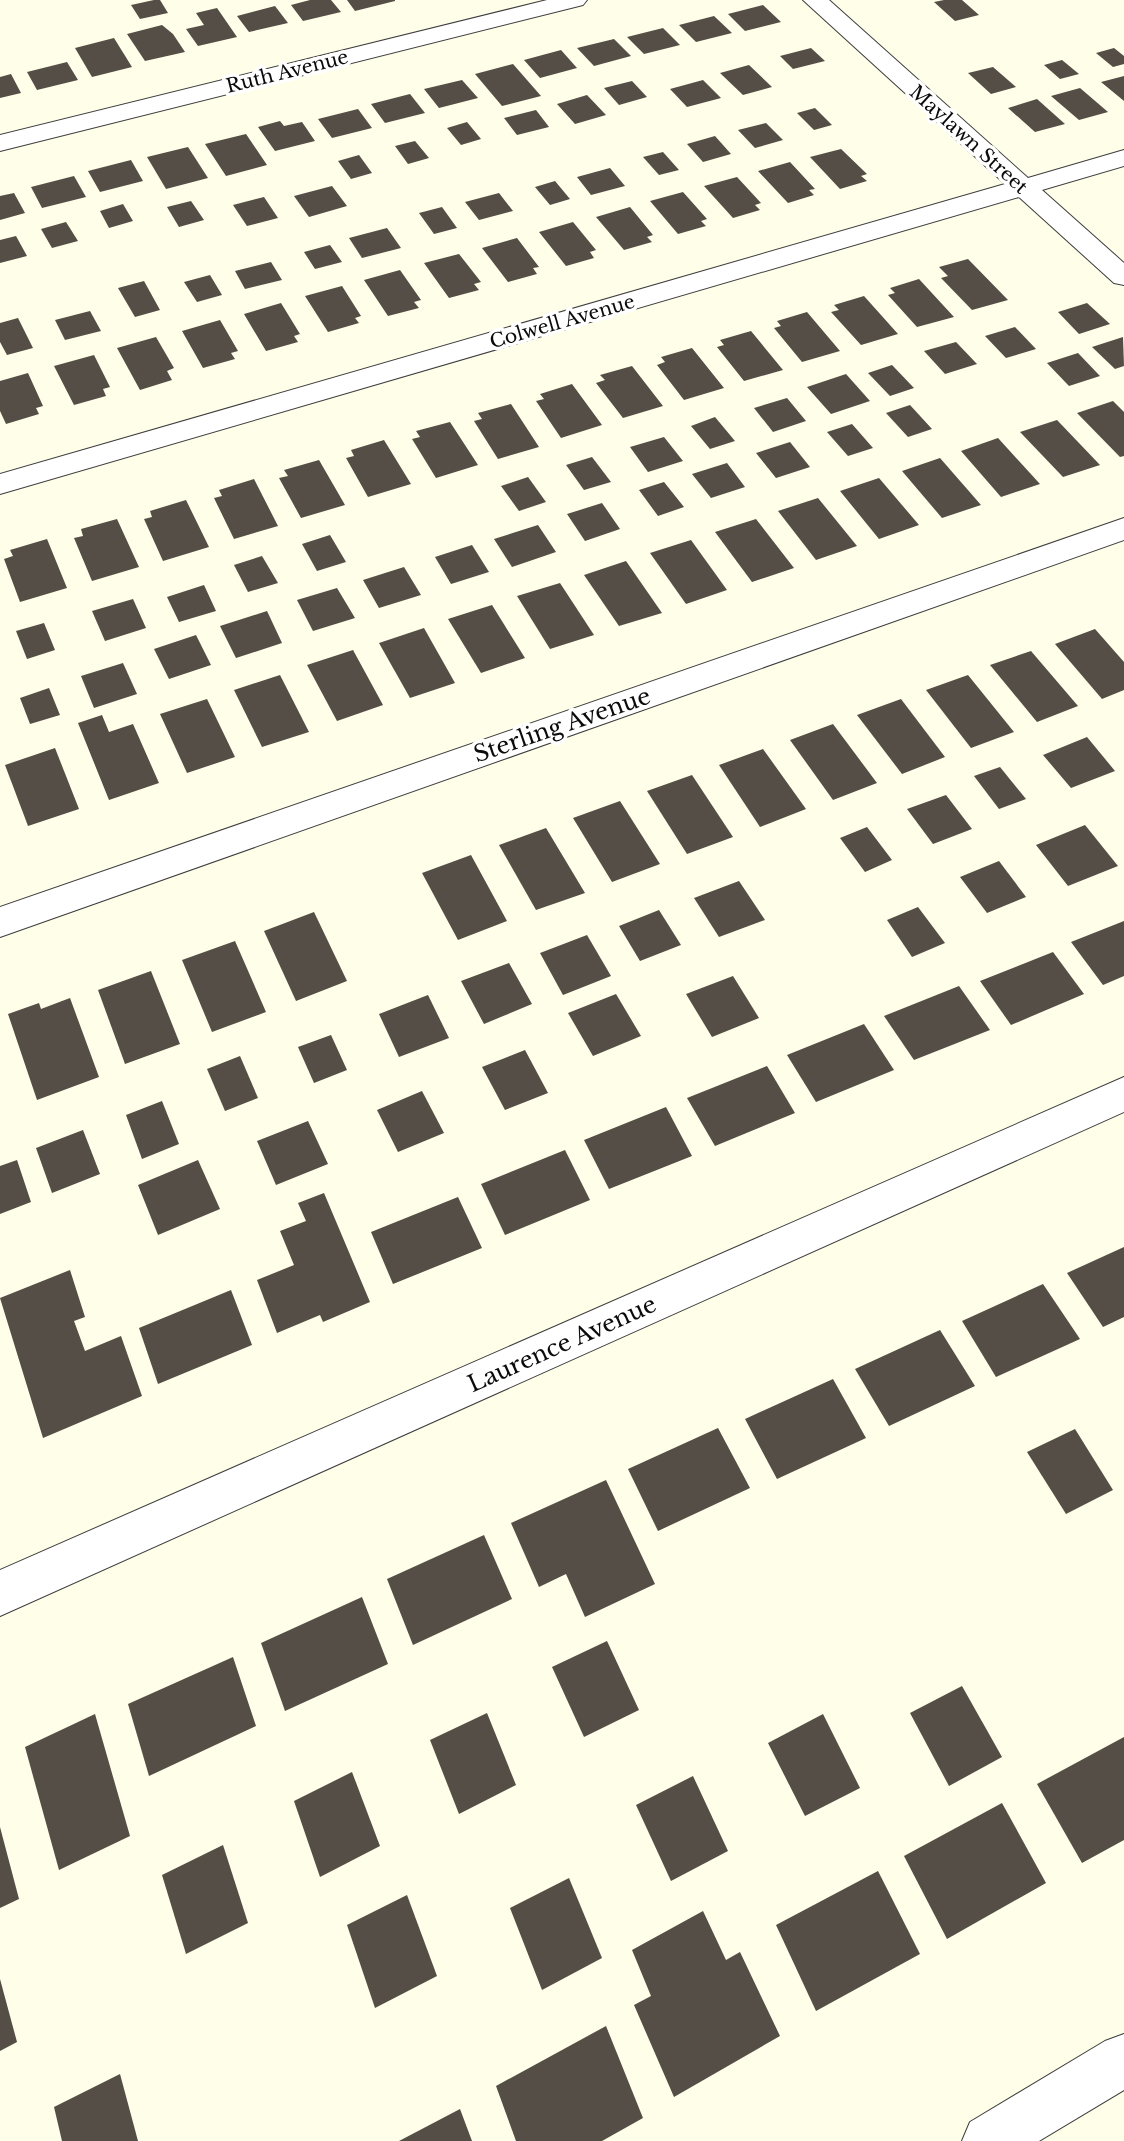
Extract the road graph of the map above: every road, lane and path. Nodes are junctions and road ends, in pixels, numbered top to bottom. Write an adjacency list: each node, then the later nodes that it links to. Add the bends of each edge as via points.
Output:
1 (575, 0): 3 (street, Ruth Avenue)
2 (815, 0): 5 (street, Maylawn Street)
3 (0, 143)
4 (1124, 158): 5 (street, Colwell Avenue)
5 (1024, 187): 6 (street, Maylawn Street); 7 (street, Colwell Avenue)
6 (1124, 277)
7 (0, 484)
8 (1124, 529): 9 (street, Sterling Avenue)
9 (0, 922)
10 (1124, 1094): 11 (street, Laurence Avenue)
11 (0, 1593)
12 (1124, 2060): 13 (street)
13 (989, 2141)

